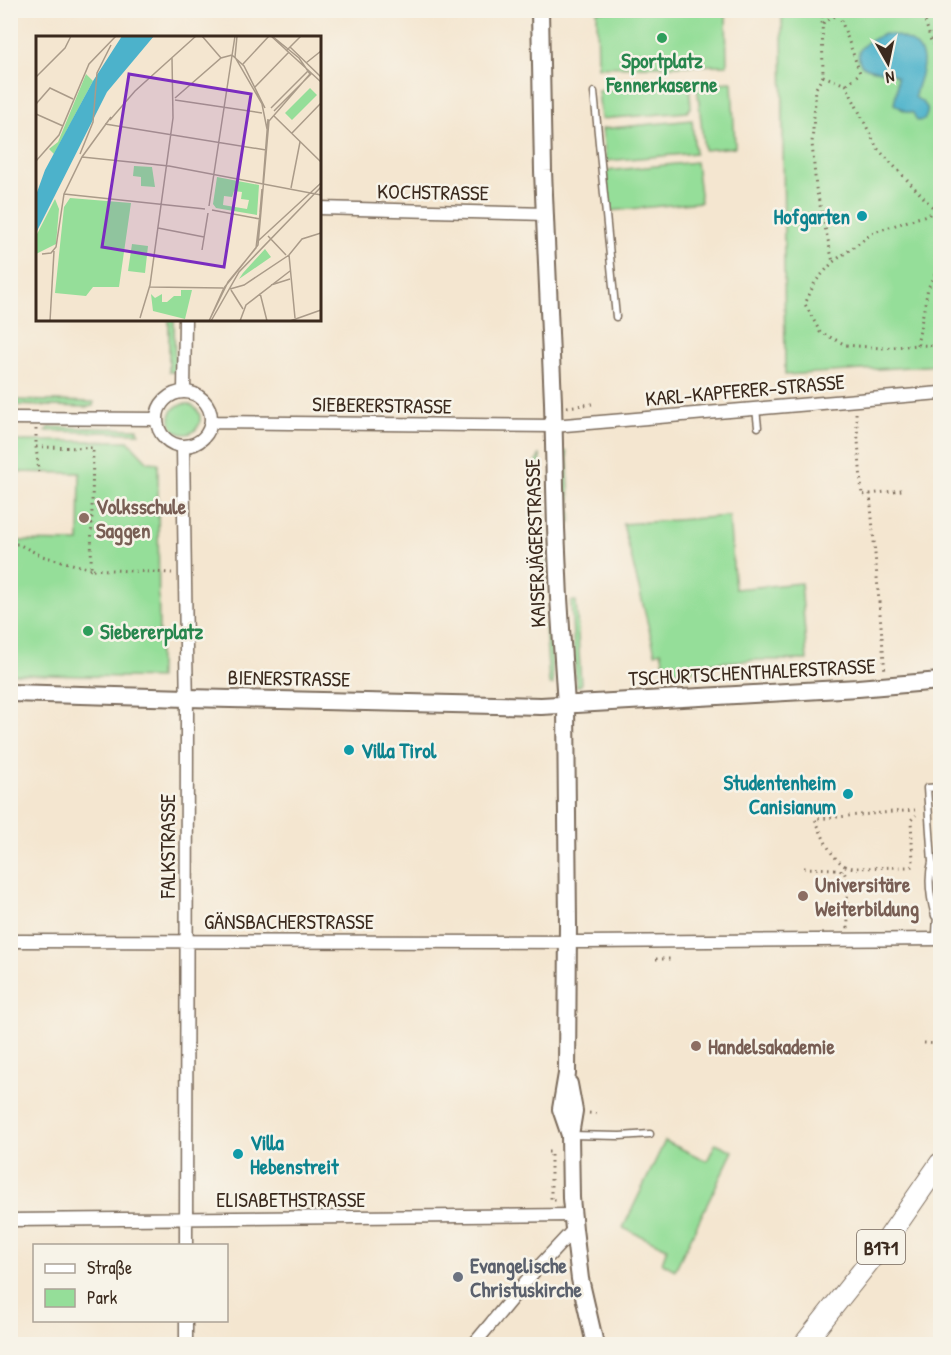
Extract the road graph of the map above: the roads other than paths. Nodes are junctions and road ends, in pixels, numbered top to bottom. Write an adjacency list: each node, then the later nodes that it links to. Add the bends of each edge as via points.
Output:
1 (540, 10): 4 (street, KAISERJÄGERSTRASSE)
2 (594, 92): 5 (lane)
3 (321, 208): 4 (street, KOCHSTRASSE)
4 (545, 214): 13 (street, KAISERJÄGERSTRASSE)
5 (616, 317)
6 (184, 321): 7 (street)
7 (184, 392): 11 (street, via 168,397); 12 (street, via 201,398)
8 (940, 393): 9 (street, KARL-KAPFERER-STRASSE)
9 (756, 409): 13 (street, KARL-KAPFERER-STRASSE); 14 (lane)
10 (10, 418): 11 (street)
11 (156, 419): 15 (street, via 161,435)
12 (211, 422): 13 (street, SIEBERERSTRASSE); 15 (street, via 205,437)
13 (553, 426): 19 (street, KAISERJÄGERSTRASSE)
14 (758, 427)
15 (183, 447): 18 (street, FALKSTRASSE)
16 (940, 681): 19 (street, TSCHURTSCHENTHALERSTRASSE)
17 (10, 693): 18 (street, BIENERSTRASSE)
18 (187, 698): 19 (street, BIENERSTRASSE); 23 (street, FALKSTRASSE)
19 (566, 705): 24 (street, KAISERJÄGERSTRASSE)
20 (940, 787): 21 (lane, via 927,788 939,900)
21 (938, 939): 24 (street, GÄNSBACHERSTRASSE)
22 (10, 941): 23 (street, GÄNSBACHERSTRASSE)
23 (187, 941): 24 (street, GÄNSBACHERSTRASSE); 28 (street, FALKSTRASSE)
24 (568, 942): 26 (street, KAISERJÄGERSTRASSE, via 567,1074 574,1111)
25 (650, 1134): 26 (lane)
26 (570, 1135): 30 (street, KAISERJÄGERSTRASSE)
27 (940, 1162): 36 (main road, B171, via 888,1238)
28 (185, 1219): 29 (street, ELISABETHSTRASSE); 30 (street, ELISABETHSTRASSE); 31 (street, FALKSTRASSE)
29 (10, 1220)
30 (573, 1222): 34 (street); 35 (street, KAISERJÄGERSTRASSE, via 580,1279)
31 (186, 1244)
32 (186, 1322): 33 (street)
33 (186, 1344)
34 (474, 1344)
35 (595, 1344)
36 (804, 1344)

